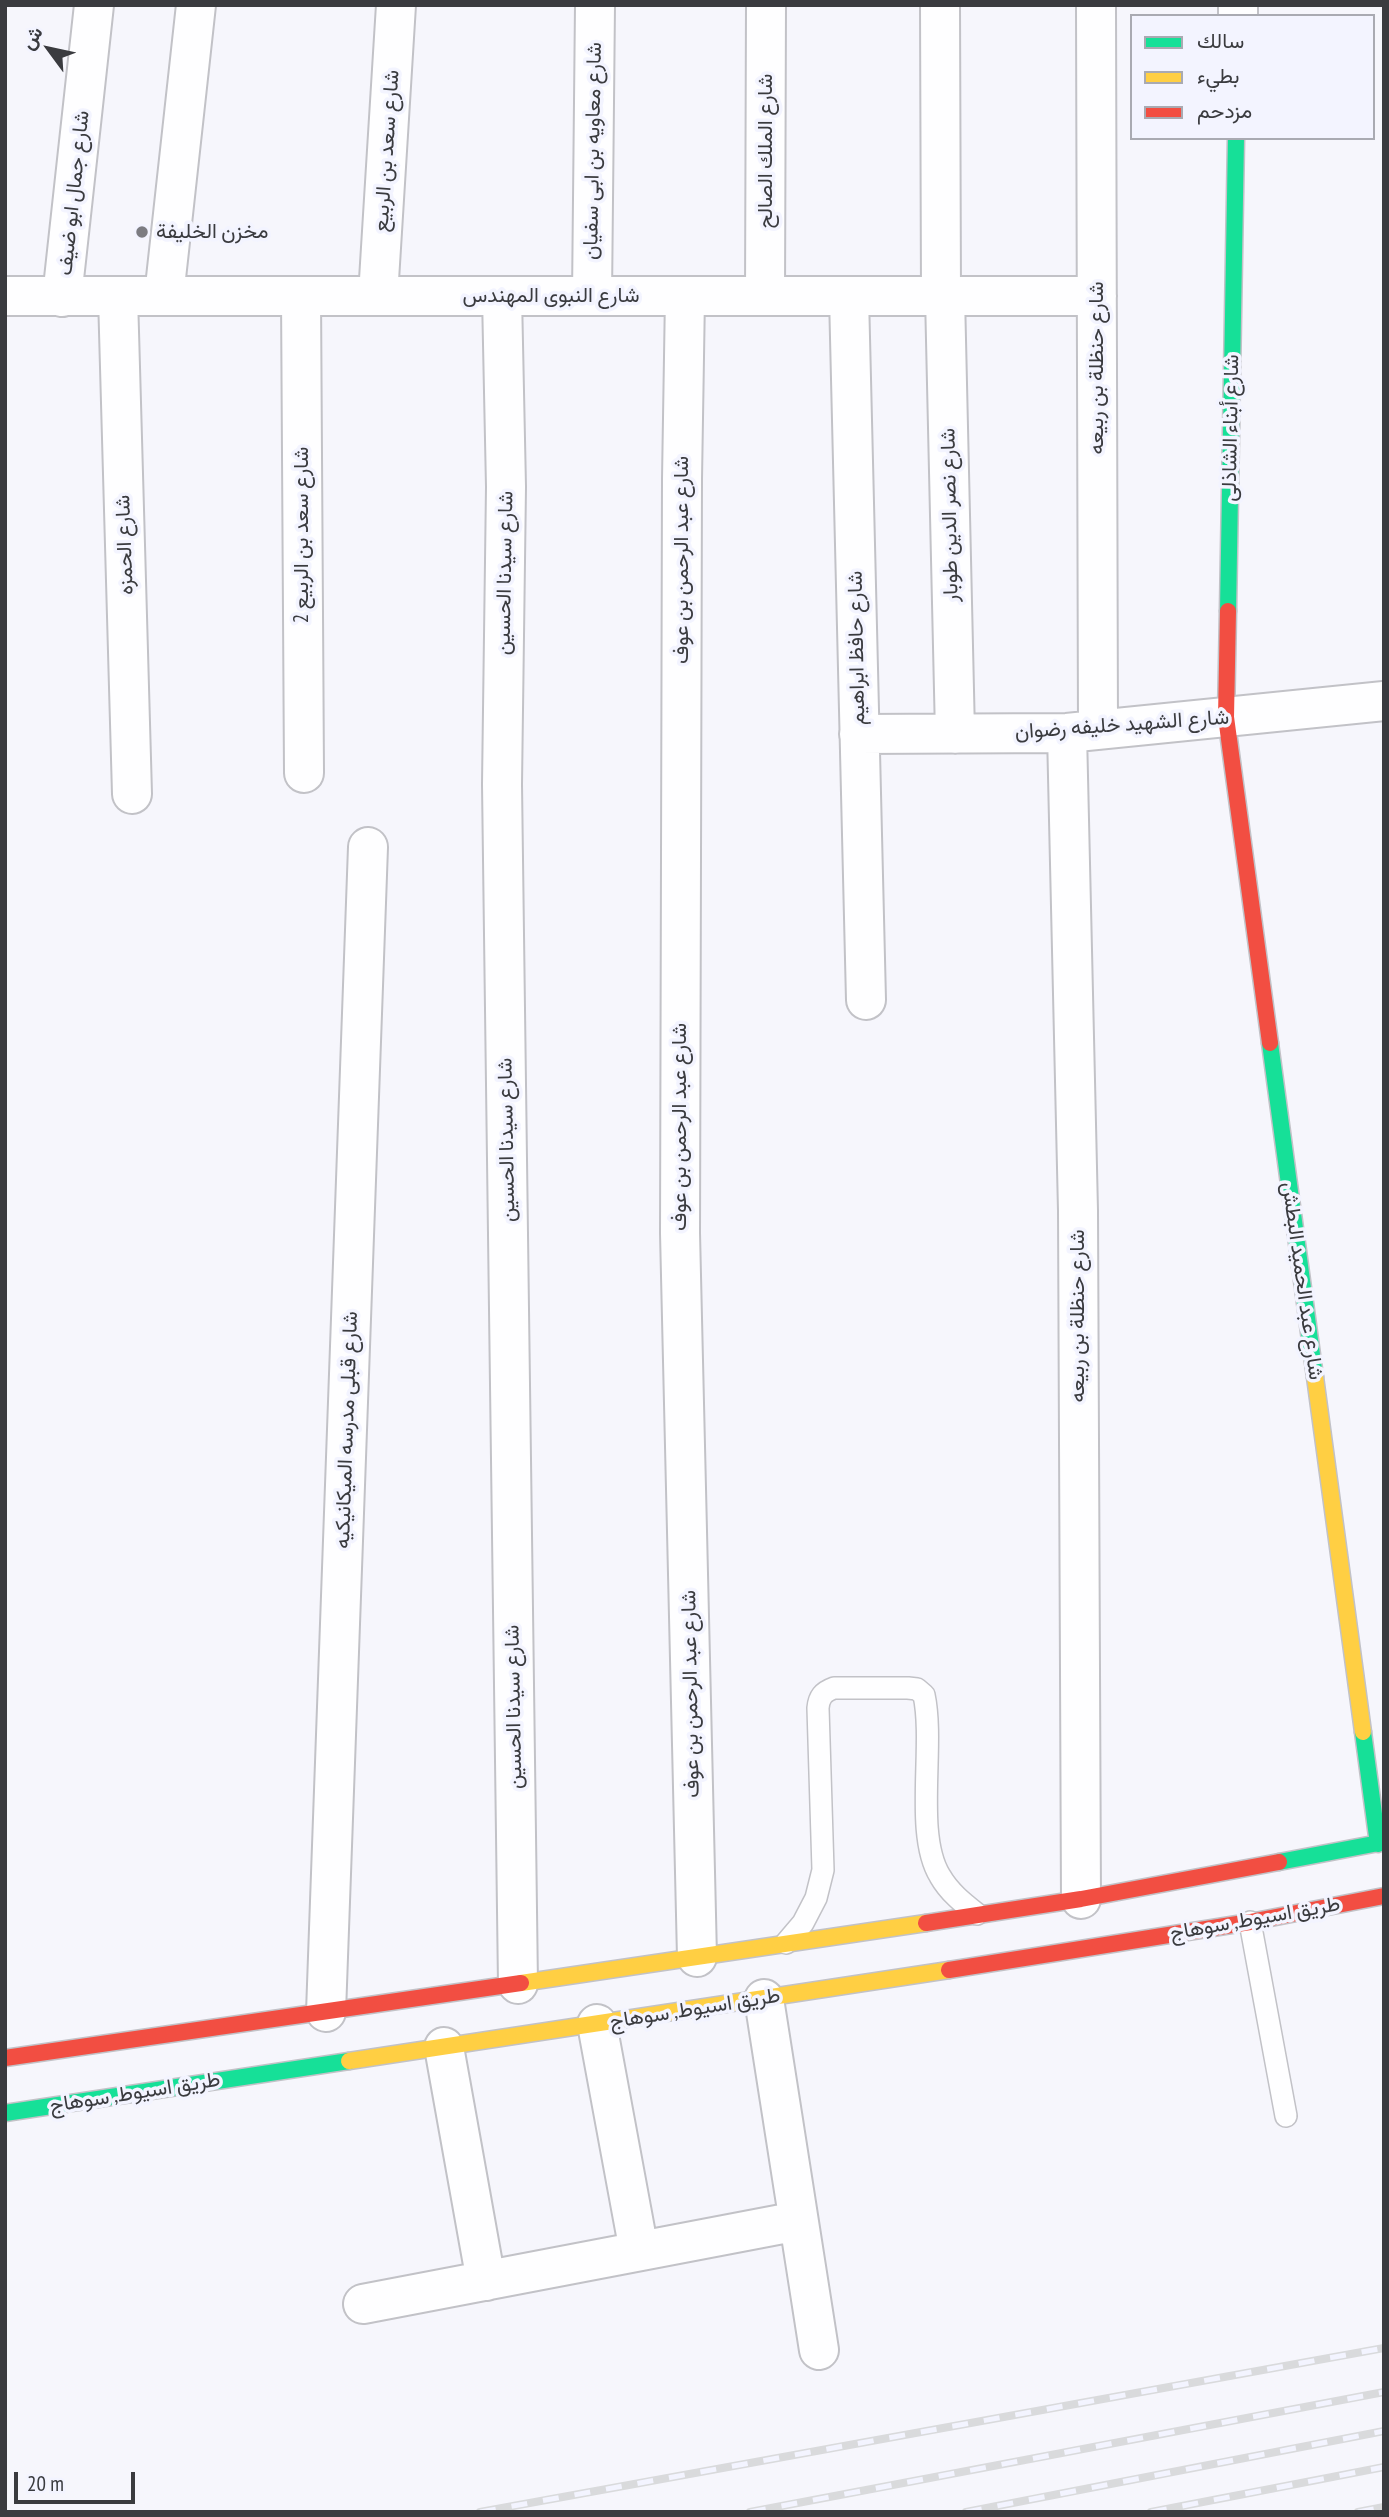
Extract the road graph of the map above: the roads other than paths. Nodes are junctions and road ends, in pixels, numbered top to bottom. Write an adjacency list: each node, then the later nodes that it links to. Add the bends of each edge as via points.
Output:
1 (94, 5): 21 (street, شارع جمال ابو ضيف)
2 (196, 5): 11 (street)
3 (396, 5): 13 (street, شارع سعد بن الربيع)
4 (595, 5): 15 (street, شارع معاويه بن ابى سفيان)
5 (766, 5): 17 (street, شارع الملك الصالح)
6 (940, 5): 19 (street, شارع نصر الدين طوبار)
7 (1096, 5): 20 (street, شارع حنظلة بن ربيعه)
8 (1236, 140): 23 (main road, شارع أبناء الشاذلى)
9 (5, 296): 21 (street, شارع النبوى المهندس)
10 (118, 296): 11 (street, شارع النبوى المهندس); 21 (street, شارع النبوى المهندس); 28 (street, شارع الحمزه)
11 (164, 296): 12 (street, شارع النبوى المهندس)
12 (301, 296): 13 (street, شارع النبوى المهندس); 27 (street, شارع سعد بن الربيع 2)
13 (378, 296): 14 (street, شارع النبوى المهندس)
14 (502, 296): 15 (street, شارع النبوى المهندس); 38 (street, شارع سيدنا الحسين, via 506,487 502,784)
15 (592, 296): 16 (street, شارع النبوى المهندس)
16 (685, 296): 17 (street, شارع النبوى المهندس); 37 (street, شارع عبد الرحمن بن عوف, via 680,1233)
17 (765, 296): 18 (street, شارع النبوى المهندس)
18 (849, 296): 19 (street, شارع النبوى المهندس); 25 (street, شارع حافظ ابراهيم)
19 (943, 296): 20 (street, شارع النبوى المهندس); 26 (street, شارع نصر الدين طوبار)
20 (1097, 296): 24 (street, شارع حنظلة بن ربيعه)
21 (62, 297)
22 (1384, 701): 23 (street, شارع الشهيد خليفه رضوان)
23 (1226, 717): 24 (street, شارع الشهيد خليفه رضوان); 31 (main road, شارع عبد الحميد البطش)
24 (1083, 732): 26 (street, شارع الشهيد خليفه رضوان); 33 (street, شارع حنظلة بن ربيعه, via 1078,1211)
25 (859, 734): 26 (street, شارع الشهيد خليفه رضوان); 30 (street, شارع حافظ ابراهيم)
26 (955, 734)
27 (304, 773)
28 (132, 794)
29 (368, 847): 40 (street, شارع قبلى مدرسه الميكانيكيه)
30 (866, 1000)
31 (1381, 1843): 33 (main road)
32 (1384, 1896): 35 (main road, طريق اسيوط, سوهاج)
33 (1081, 1899): 34 (main road)
34 (977, 1914): 36 (main road); 36 (lane, via 955,1897 928,1849 924,1695 917,1689 834,1688 819,1699 817,1709 823,1870 808,1915)
35 (1250, 1922): 39 (main road, طريق اسيوط, سوهاج); 45 (lane)
36 (784, 1945): 37 (main road)
37 (697, 1957): 38 (main road)
38 (518, 1984): 40 (main road)
39 (764, 1999): 41 (main road, طريق اسيوط, سوهاج); 46 (street)
40 (326, 2012): 43 (main road)
41 (597, 2024): 42 (main road, طريق اسيوط, سوهاج); 47 (street)
42 (444, 2047): 44 (main road, طريق اسيوط, سوهاج); 48 (street)
43 (5, 2057)
44 (5, 2113)
45 (1286, 2116)
46 (798, 2221): 47 (street); 50 (street)
47 (639, 2251): 48 (street)
48 (486, 2281): 49 (street)
49 (363, 2304)
50 (819, 2350)

